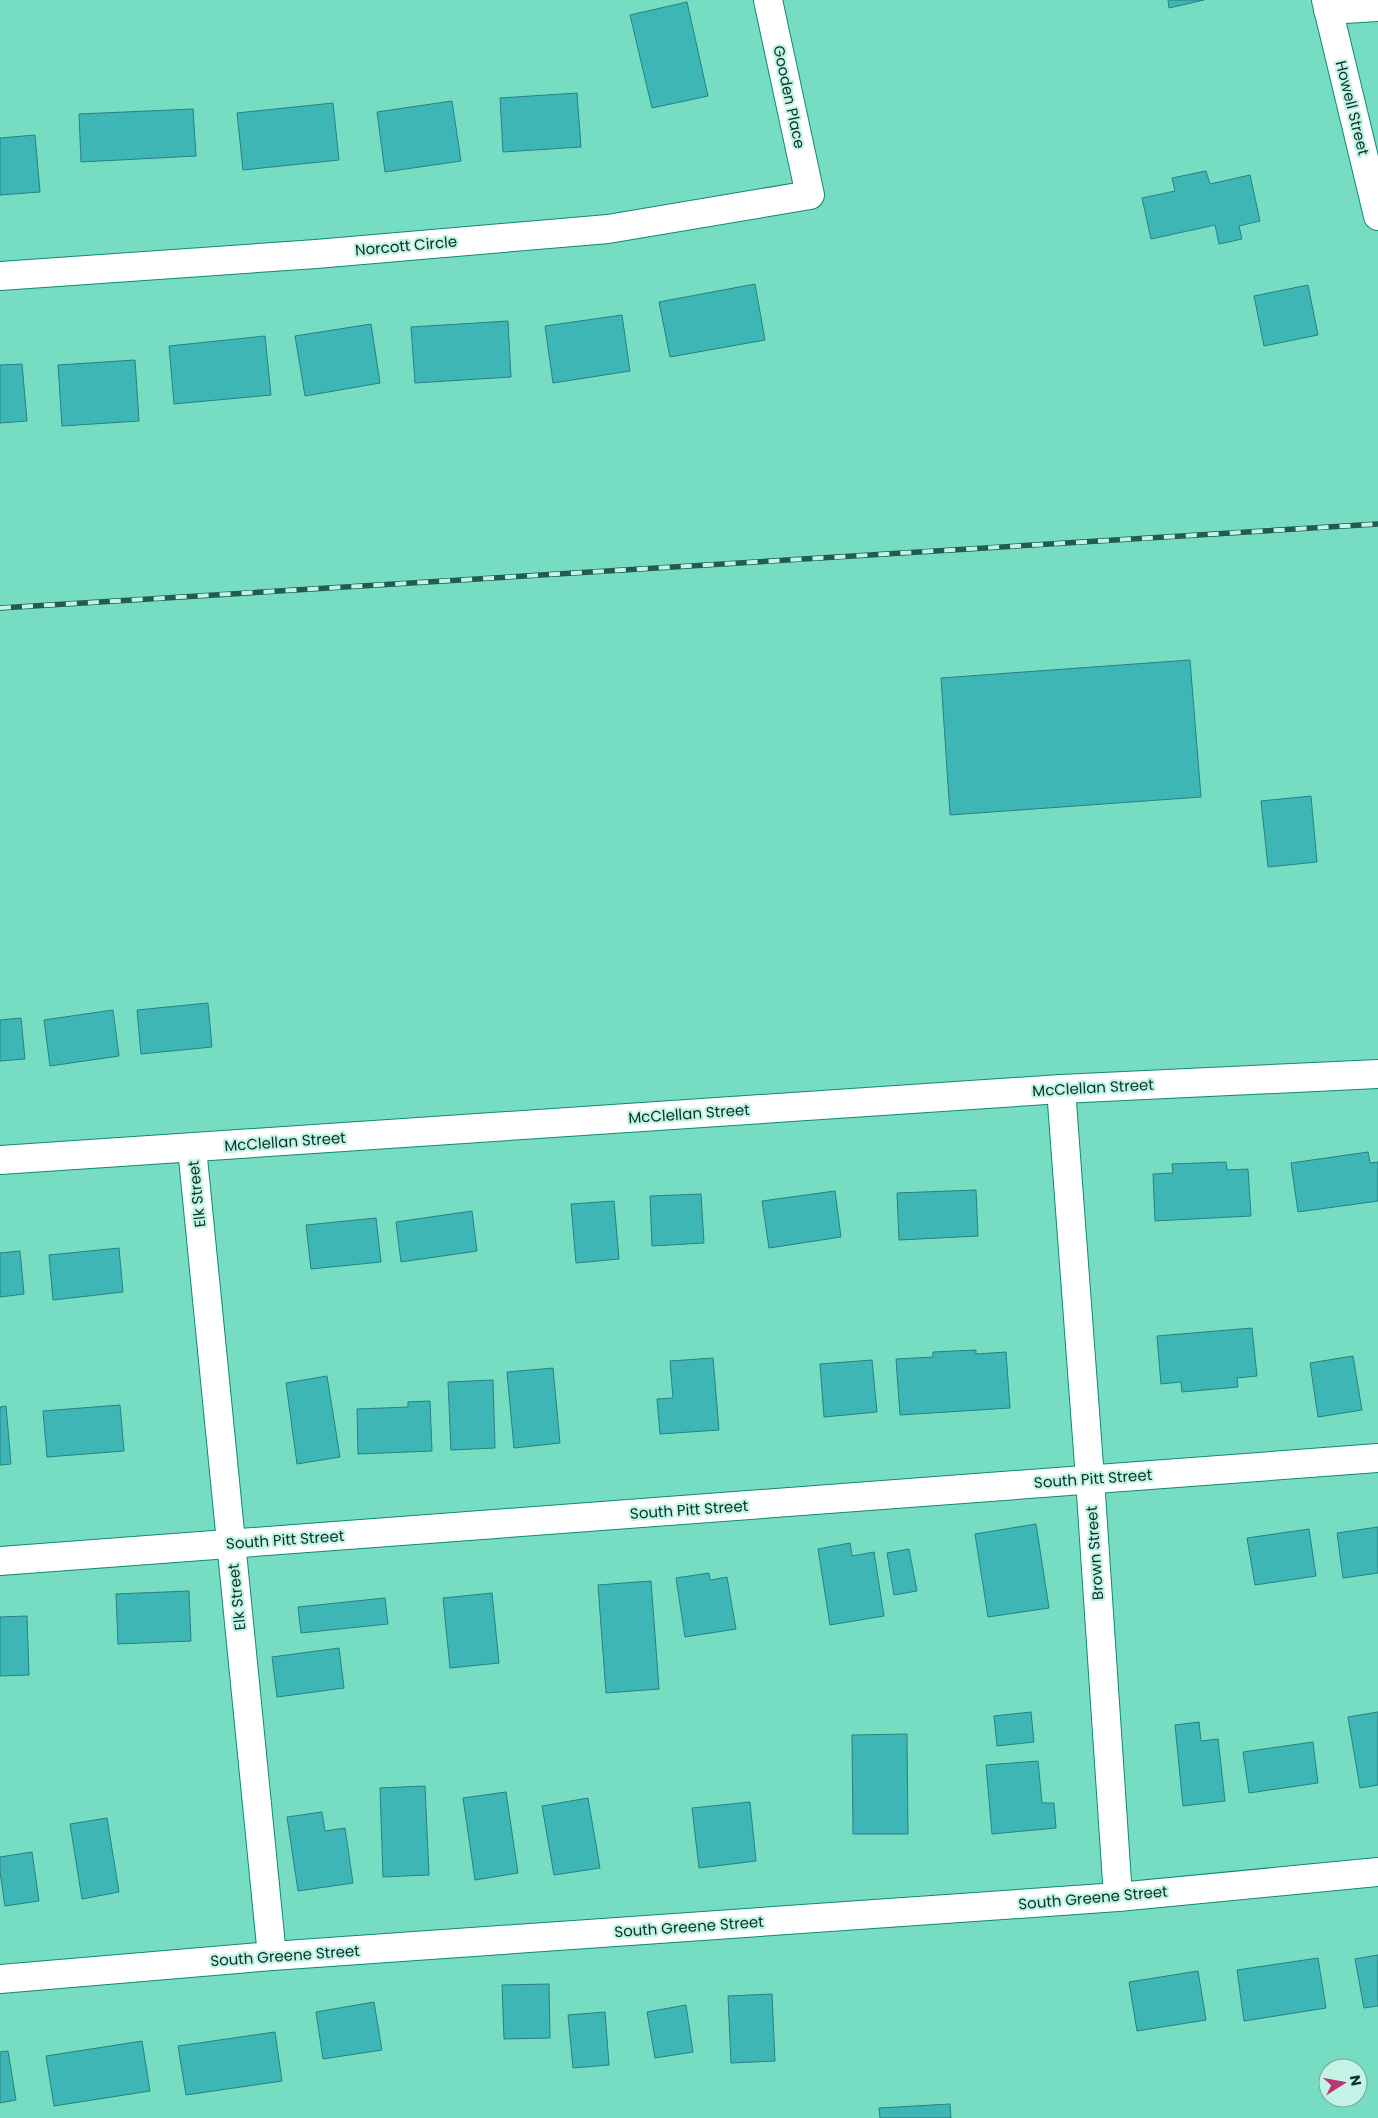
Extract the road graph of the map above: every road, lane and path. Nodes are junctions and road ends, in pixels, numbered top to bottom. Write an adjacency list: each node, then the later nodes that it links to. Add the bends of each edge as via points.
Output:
1 (768, 0): 4 (street, Gooden Place)
2 (1327, 5): 3 (street); 5 (street, Howell Street)
3 (1378, 7)
4 (810, 195): 6 (street, Norcott Circle, via 608,229 306,255)
5 (1378, 216)
6 (0, 276)
7 (1378, 1074): 8 (street, McClellan Street)
8 (1061, 1089): 9 (street, McClellan Street); 12 (street, Brown Street)
9 (192, 1148): 10 (street, McClellan Street); 13 (street, Elk Street)
10 (0, 1160)
11 (1378, 1458): 12 (street, South Pitt Street)
12 (1090, 1479): 13 (street, South Pitt Street); 16 (street, Brown Street)
13 (232, 1544): 14 (street, South Pitt Street); 17 (street, Elk Street)
14 (0, 1561)
15 (1378, 1872): 16 (street, South Greene Street)
16 (1118, 1897): 17 (street, South Greene Street)
17 (272, 1956): 18 (street, South Greene Street)
18 (0, 1979)

